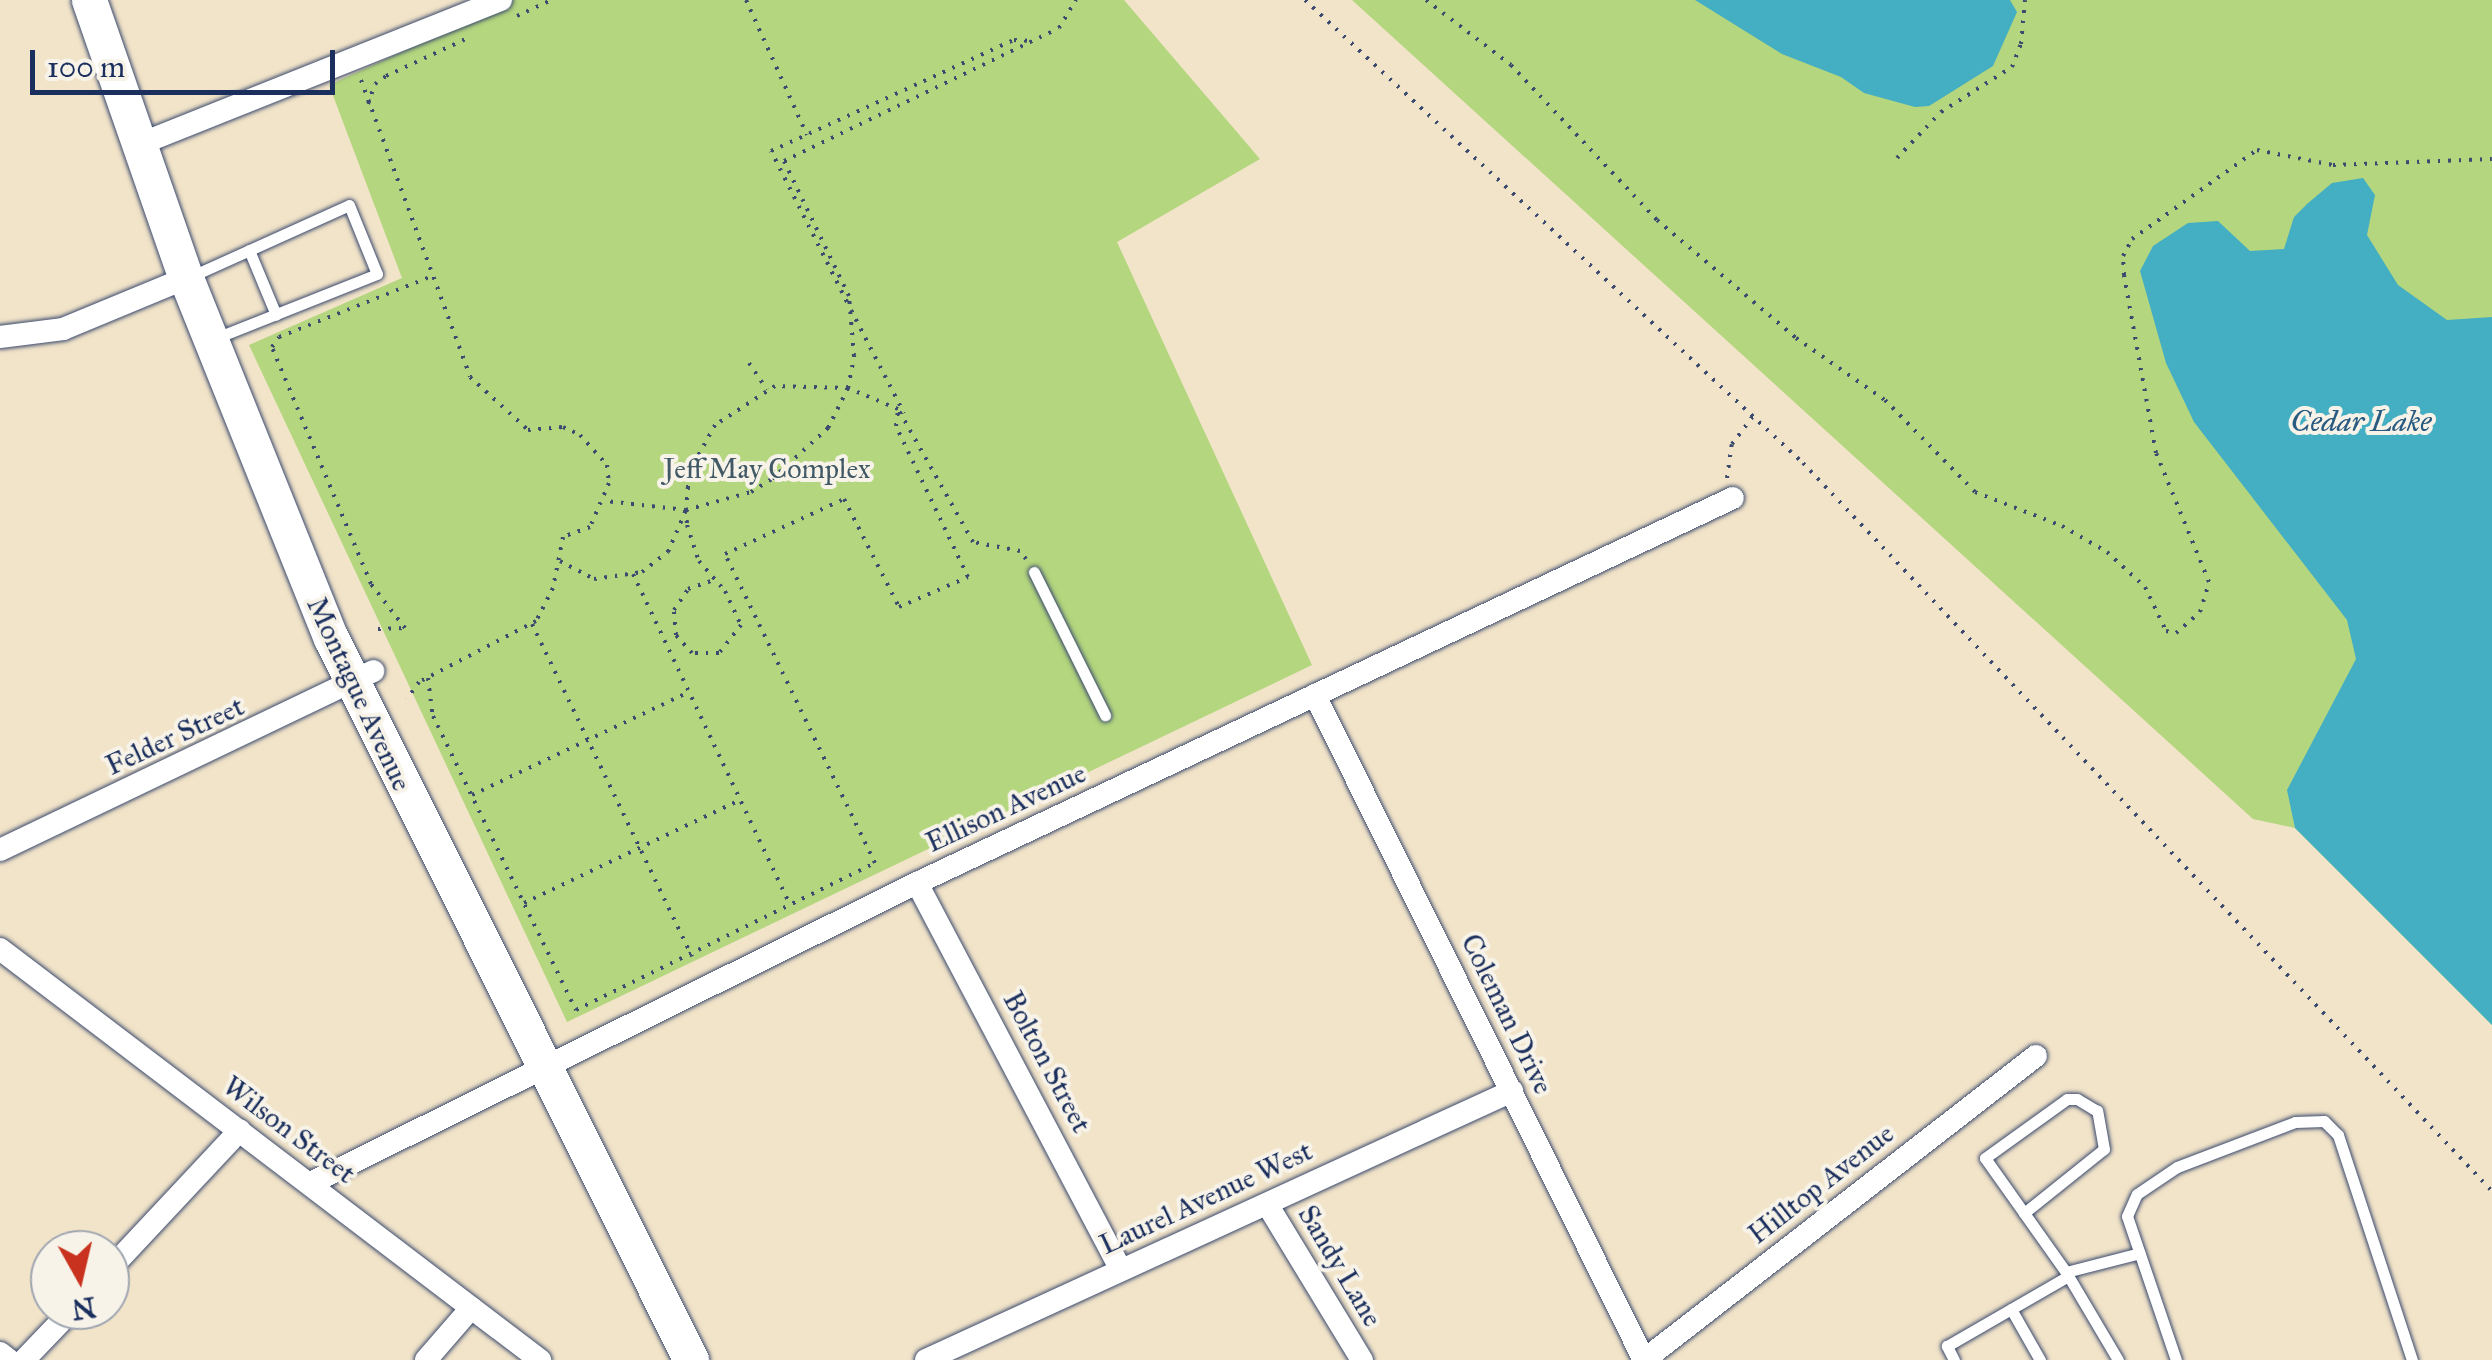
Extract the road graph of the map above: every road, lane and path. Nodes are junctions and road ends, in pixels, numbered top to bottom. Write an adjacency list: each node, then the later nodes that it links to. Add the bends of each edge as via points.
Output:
1 (90, 0): 14 (main road, Montague Avenue)
2 (551, 0): 8 (path)
3 (746, 0): 13 (path)
4 (1076, 0): 10 (path, via 1065,23)
5 (1305, 0): 28 (path)
6 (1426, 0): 16 (path, via 1511,64 1657,220 1796,338 1885,400 1975,492 2107,552 2144,587 2166,630 2176,633 2200,612 2209,582 2156,452 2124,275 2123,256 2132,239 2257,150 2333,165)
7 (2025, 0): 15 (path, via 2022,44 2012,66 1941,112)
8 (508, 8): 14 (street)
9 (480, 33): 12 (path, via 386,76)
10 (1034, 41): 13 (path, via 1014,40); 20 (path, via 784,161)
11 (367, 70): 12 (path, via 360,85)
12 (368, 104): 18 (path)
13 (807, 135): 20 (path, via 771,151)
14 (138, 145): 19 (main road, Montague Avenue)
15 (1896, 158)
16 (2492, 159)
17 (249, 250): 19 (lane); 21 (lane); 21 (lane, via 349,205 377,274)
18 (432, 276): 31 (path, via 479,390 528,430 563,427 596,448 607,466); 38 (path, via 279,337 272,347 371,584 405,628)
19 (186, 278): 22 (street, via 63,329); 23 (main road, Montague Avenue)
20 (848, 304): 25 (path, via 854,356); 29 (path)
21 (276, 315): 23 (lane)
22 (0, 336)
23 (210, 341): 39 (main road, Montague Avenue)
24 (748, 363): 26 (path)
25 (848, 388): 26 (path, via 812,382); 27 (path); 32 (path, via 828,428 772,480)
26 (767, 390): 32 (path, via 715,425 693,465)
27 (898, 409): 29 (path); 52 (path, via 896,426 968,577 898,607 844,498 725,554 874,863)
28 (1753, 416): 30 (path, via 1729,458); 60 (path)
29 (910, 426): 34 (path, via 973,542 1020,551)
30 (1732, 498): 42 (street, Ellison Avenue)
31 (606, 501): 32 (path); 33 (path, via 590,527 562,537)
32 (686, 510): 35 (path, via 668,552); 36 (path, via 691,542)
33 (560, 561): 35 (path, via 594,578); 37 (path, via 547,604)
34 (1034, 572): 44 (lane)
35 (634, 574): 41 (path)
36 (711, 581): 36 (path, via 726,591 741,625 719,653 692,653 676,635 674,610 688,588)
37 (532, 624): 40 (path); 45 (path)
38 (378, 629)
39 (362, 676): 49 (street, Felder Street); 56 (main road, Montague Avenue)
40 (428, 678): 43 (path); 46 (path, via 433,716)
41 (690, 692): 45 (path); 47 (path)
42 (1315, 696): 50 (street, Ellison Avenue); 57 (street, Coleman Drive)
43 (407, 700)
44 (1104, 715)
45 (588, 741): 46 (path); 48 (path)
46 (472, 795): 51 (path)
47 (740, 800): 48 (path); 52 (path)
48 (640, 848): 51 (path); 54 (path)
49 (0, 850)
50 (918, 883): 56 (street, Ellison Avenue); 65 (street, Bolton Street)
51 (524, 903): 54 (path, via 576,1010)
52 (790, 906): 54 (path)
53 (0, 950): 58 (street, Wilson Street)
54 (692, 957)
55 (2036, 1056): 78 (street, Hilltop Avenue)
56 (543, 1069): 59 (street, Ellison Avenue); 75 (main road, Montague Avenue)
57 (1512, 1091): 61 (street, Laurel Avenue West); 78 (street, Coleman Drive)
58 (240, 1130): 59 (street, Wilson Street); 63 (street)
59 (311, 1183): 67 (street, Wilson Street)
60 (2492, 1191)
61 (1267, 1204): 65 (street, Laurel Avenue West); 77 (street, Sandy Lane)
62 (2024, 1214): 62 (lane, via 1984,1158 2067,1099 2097,1111 2104,1149); 66 (lane)
63 (130, 1248)
64 (2140, 1253): 66 (lane); 82 (lane); 83 (lane, via 2128,1216 2137,1194 2177,1168 2295,1122 2324,1121 2338,1135)
65 (1121, 1270): 76 (street, Laurel Avenue West)
66 (2067, 1274): 68 (lane); 81 (lane)
67 (471, 1308): 73 (street); 74 (street, Wilson Street)
68 (2010, 1309): 79 (lane, via 1947,1346); 80 (lane)
69 (53, 1330): 72 (street)
70 (0, 1353): 71 (street)
71 (10, 1360)
72 (24, 1360)
73 (426, 1360)
74 (540, 1360)
75 (690, 1360)
76 (926, 1360)
77 (1362, 1360)
78 (1644, 1360)
79 (1954, 1360)
80 (2040, 1360)
81 (2118, 1360)
82 (2176, 1360)
83 (2412, 1360)

